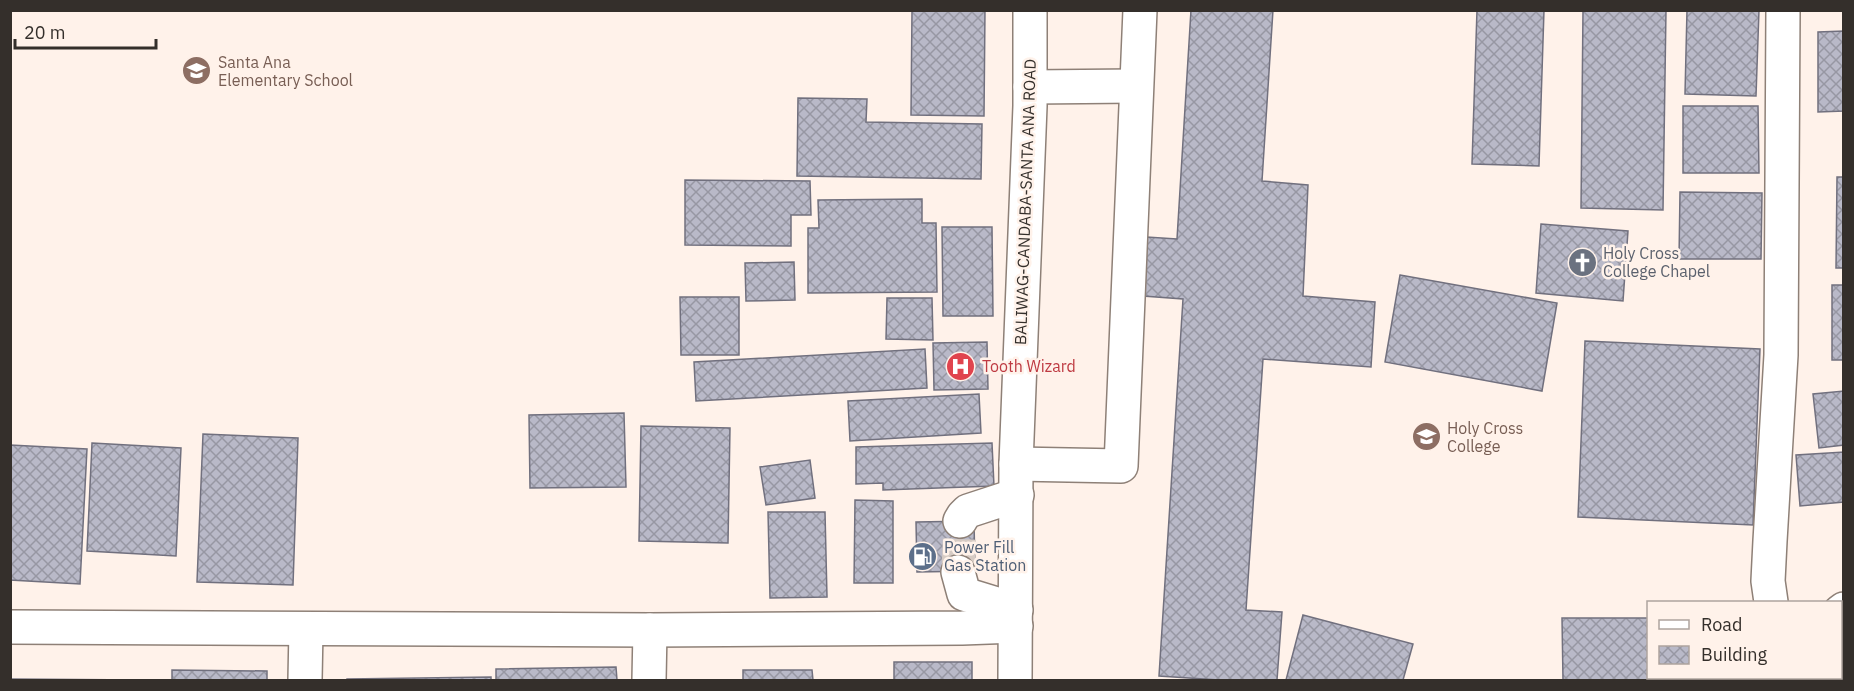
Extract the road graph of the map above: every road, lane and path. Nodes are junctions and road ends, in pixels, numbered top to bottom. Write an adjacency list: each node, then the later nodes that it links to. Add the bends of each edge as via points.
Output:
1 (1030, 10): 5 (street, BALIWAG-CANDABA-SANTA ANA ROAD)
2 (1140, 10): 4 (street)
3 (1783, 10): 8 (street, via 1781,355 1768,581)
4 (1136, 86): 5 (street); 6 (street, via 1121,466)
5 (1030, 87): 6 (street, BALIWAG-CANDABA-SANTA ANA ROAD)
6 (1016, 479): 7 (street, via 968,511); 9 (street, BALIWAG-CANDABA-SANTA ANA ROAD)
7 (960, 522)
8 (1771, 601)
9 (1016, 618): 11 (street); 11 (street, via 961,583); 16 (street, BALIWAG-CANDABA-SANTA ANA ROAD)
10 (10, 627): 12 (street)
11 (962, 628): 13 (street)
12 (306, 629): 13 (street); 14 (street)
13 (650, 630): 15 (street)
14 (305, 681)
15 (649, 681)
16 (1015, 681)

